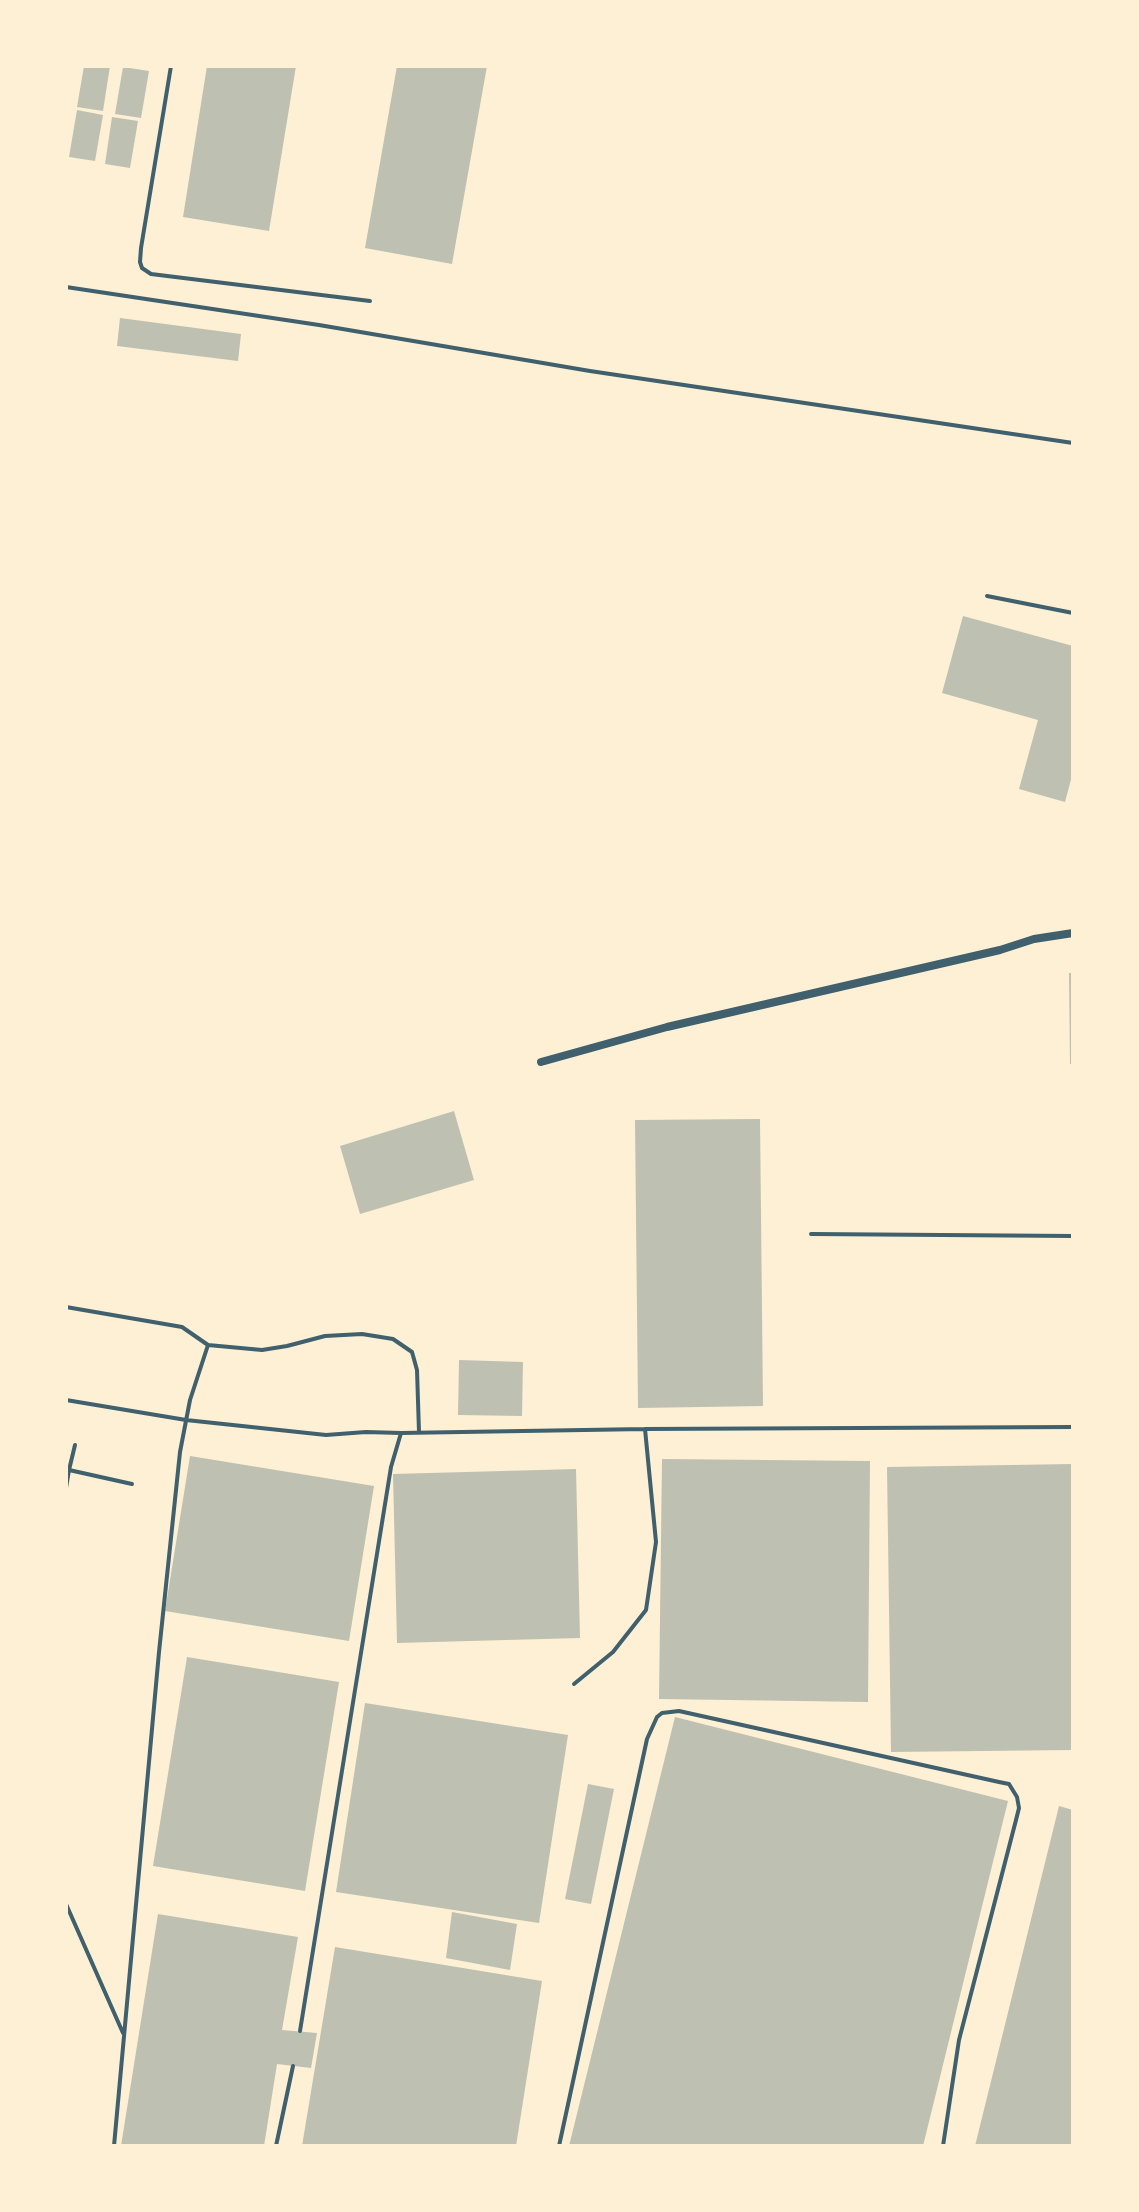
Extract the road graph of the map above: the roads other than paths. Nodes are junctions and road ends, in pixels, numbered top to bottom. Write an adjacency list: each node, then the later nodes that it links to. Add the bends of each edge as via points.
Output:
1 (171, 66): 3 (lane, via 142,268 151,274)
2 (66, 287): 4 (lane)
3 (370, 301)
4 (1073, 443)
5 (987, 596): 6 (lane)
6 (1073, 613)
7 (1073, 933): 8 (street, via 667,1027)
8 (541, 1062)
9 (811, 1234): 10 (lane)
10 (1073, 1236)
11 (66, 1307): 12 (lane, via 182,1327)
12 (208, 1345): 14 (lane); 17 (lane, via 262,1350 325,1336 393,1339 412,1352)
13 (66, 1400): 14 (lane)
14 (186, 1420): 18 (lane, via 326,1435); 26 (lane)
15 (1073, 1427): 16 (lane)
16 (645, 1429): 17 (lane); 23 (lane, via 656,1542 646,1610 613,1652)
17 (419, 1432): 18 (lane)
18 (401, 1433): 25 (lane, via 391,1467)
19 (75, 1445): 20 (lane)
20 (68, 1470): 21 (lane); 22 (lane)
21 (132, 1484)
22 (66, 1488)
23 (574, 1684)
24 (66, 1904): 26 (lane)
25 (300, 2031)
26 (124, 2035): 28 (lane)
27 (293, 2066): 29 (lane)
28 (114, 2146)
29 (276, 2146)
30 (559, 2146): 31 (lane, via 647,1739 657,1717 679,1711 1009,1784 1017,1797 1019,1808 959,2040)
31 (943, 2146)

